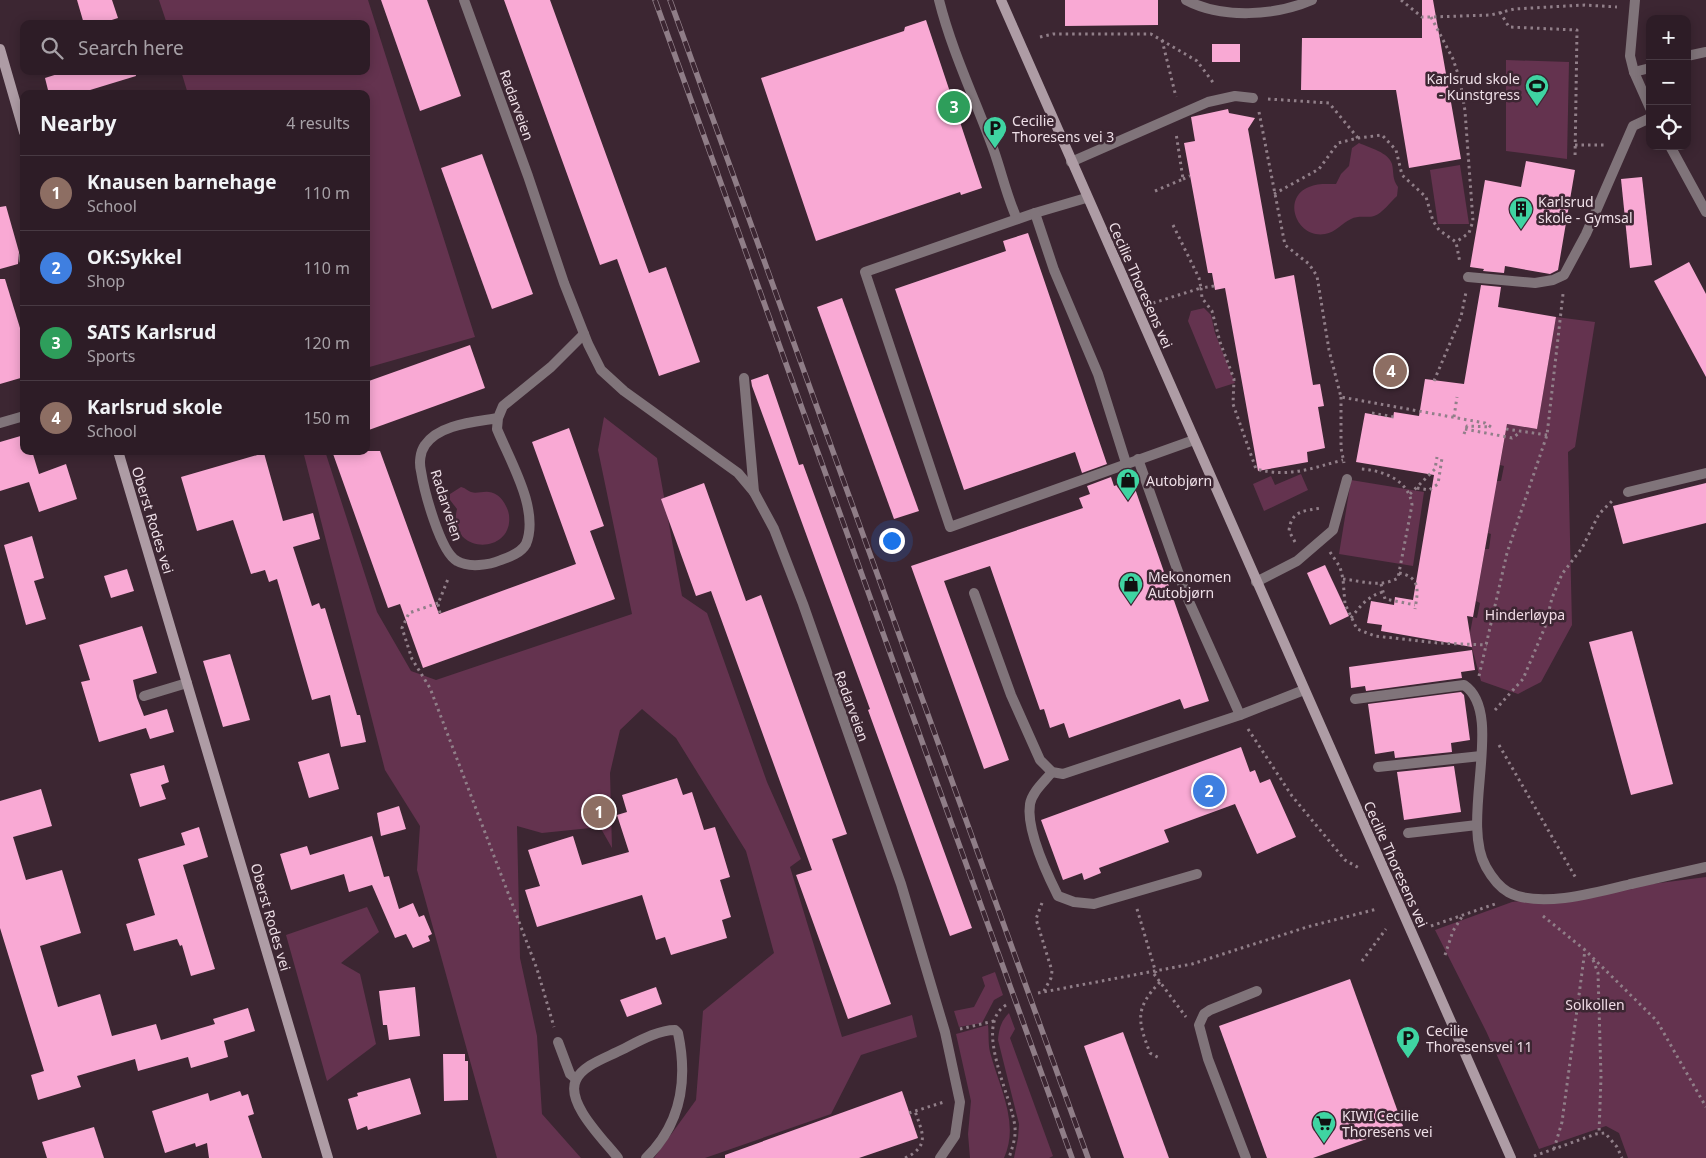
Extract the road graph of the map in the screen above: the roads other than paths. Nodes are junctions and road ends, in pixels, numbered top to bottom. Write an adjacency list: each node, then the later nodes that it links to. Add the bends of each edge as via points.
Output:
1 (464, 0): 23 (street, Radarveien)
2 (939, 0): 21 (street, via 953,47)
3 (1001, 0): 17 (street, Cecilie Thoresens vei)
4 (1186, 0): 5 (street, via 1251,14 1293,7)
5 (1312, 0)
6 (1634, 0): 11 (street, via 1630,56)
7 (0, 49): 14 (street)
8 (1706, 52): 9 (street)
9 (1691, 55)
10 (1646, 69): 11 (street)
11 (1634, 72): 13 (street)
12 (1253, 98): 17 (street, via 1222,97)
13 (1649, 105)
14 (20, 118)
15 (1646, 120): 22 (street, via 1632,126 1586,234 1564,275 1535,283)
16 (1672, 150): 19 (street)
17 (1071, 162): 18 (street, Cecilie Thoresens vei)
18 (1086, 198): 20 (street); 28 (street, Cecilie Thoresens vei)
19 (1706, 211)
20 (1034, 213): 21 (street); 31 (street, via 1098,374)
21 (1017, 219): 31 (street, via 865,272 950,527)
22 (1468, 277)
23 (584, 334): 26 (street, via 551,367 503,406); 34 (street, Radarveien, via 601,370 624,391 724,461)
24 (744, 378): 34 (street)
25 (20, 417): 27 (street)
26 (498, 418): 26 (street, Radarveien, via 497,429 528,506 530,520 525,545 515,555 492,564 467,565 456,561 440,538 420,456 424,445 434,436 452,428)
27 (0, 423)
28 (1194, 440): 30 (street); 36 (street, Cecilie Thoresens vei)
29 (119, 455): 38 (street, Oberst Rodes vei)
30 (1138, 459): 31 (street); 42 (street, via 1187,597)
31 (1126, 463)
32 (1706, 473): 35 (street)
33 (1347, 478): 36 (street, via 1333,530 1297,561)
34 (754, 492): 56 (street, Radarveien, via 774,529 803,604 932,980 960,1102 955,1136)
35 (1628, 492)
36 (1256, 582): 39 (street, Cecilie Thoresens vei)
37 (974, 594): 45 (street, via 1011,695 1040,760)
38 (187, 683): 40 (street); 53 (street, Oberst Rodes vei)
39 (1304, 690): 42 (street); 58 (street, Cecilie Thoresens vei)
40 (144, 696)
41 (1355, 699): 43 (street, via 1464,685 1479,701)
42 (1240, 715): 45 (street, via 1063,774)
43 (1481, 756): 44 (street); 46 (street)
44 (1378, 767)
45 (1052, 772): 49 (street, via 1033,795 1030,804 1031,824 1058,896 1094,904)
46 (1477, 825): 47 (street); 48 (street, via 1482,860 1496,882 1509,892 1534,898 1584,894)
47 (1408, 833)
48 (1706, 867)
49 (1197, 874)
50 (1257, 991): 57 (street, via 1210,1010 1199,1025 1208,1058)
51 (558, 1042): 52 (street, via 570,1074)
52 (576, 1079): 54 (street, via 574,1089 578,1105); 55 (street, via 586,1069 642,1041 670,1030 678,1033 680,1102 674,1120)
53 (328, 1158)
54 (618, 1158)
55 (646, 1158)
56 (940, 1158)
57 (1246, 1158)
58 (1511, 1158)

